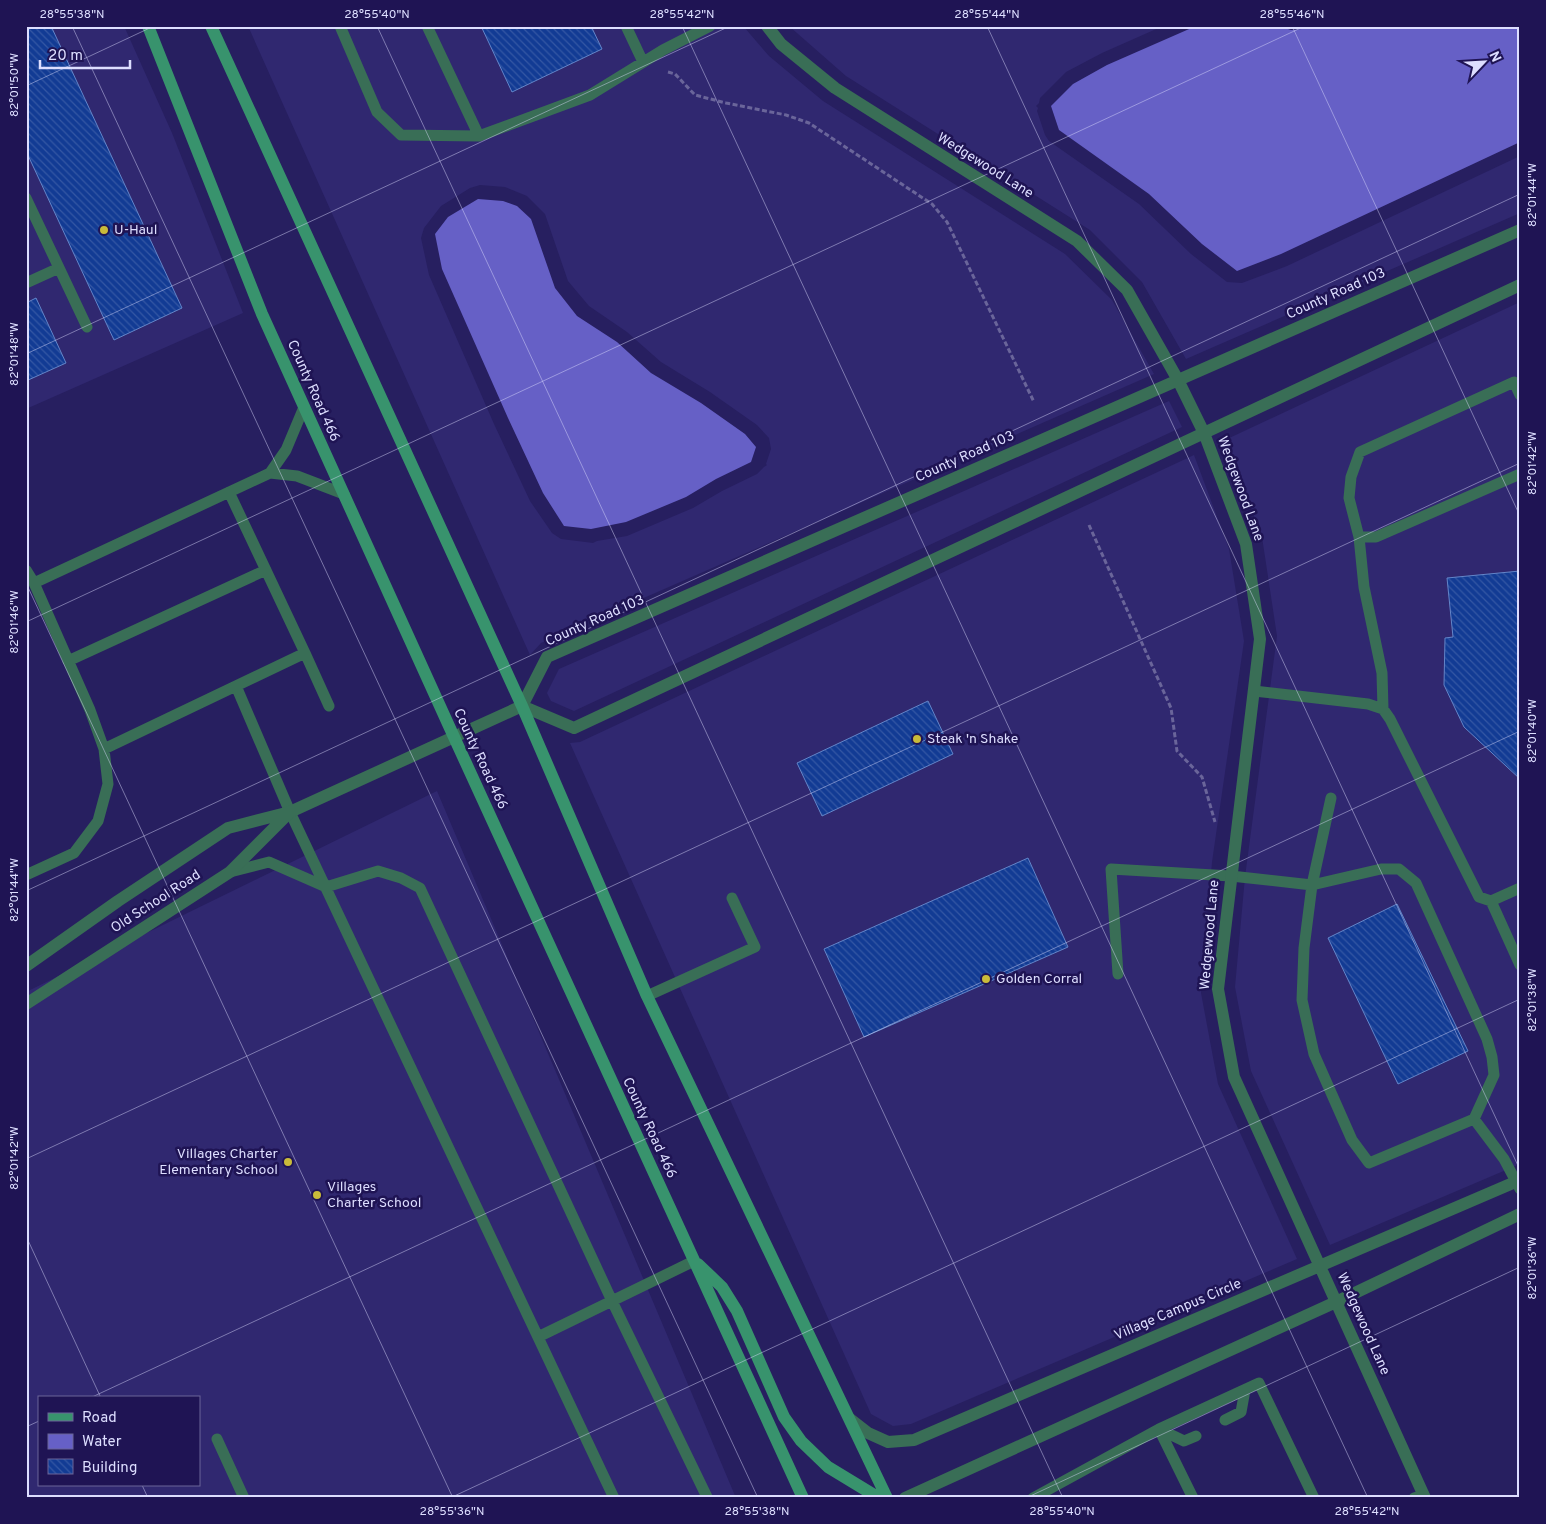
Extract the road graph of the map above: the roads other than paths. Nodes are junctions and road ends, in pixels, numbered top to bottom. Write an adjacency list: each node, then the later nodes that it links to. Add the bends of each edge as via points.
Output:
1 (148, 26): 18 (main road, County Road 466, via 262,314)
2 (211, 26): 33 (main road)
3 (340, 26): 9 (lane, via 377,112 401,135)
4 (427, 26): 9 (lane)
5 (626, 26): 8 (lane)
6 (710, 26): 8 (lane)
7 (767, 26): 16 (street, Wedgewood Lane, via 781,44 834,88 1077,241 1127,290)
8 (643, 62): 9 (lane, via 590,95)
9 (480, 136)
10 (26, 198): 12 (lane)
11 (1520, 230): 16 (street, County Road 103)
12 (59, 268): 13 (lane); 15 (lane)
13 (26, 283)
14 (1520, 285): 19 (street)
15 (87, 327)
16 (1178, 380): 19 (street, Wedgewood Lane); 33 (street, County Road 103, via 547,658)
17 (1520, 395): 24 (lane, via 1514,382 1360,452 1351,477 1349,498)
18 (304, 407): 20 (lane, via 286,450); 23 (main road, County Road 466)
19 (1204, 433): 31 (street, Wedgewood Lane, via 1246,544 1260,639); 33 (street, via 574,728)
20 (270, 473): 22 (lane); 23 (lane, via 297,476)
21 (1520, 474): 24 (lane, via 1376,537)
22 (229, 492): 26 (lane); 27 (lane)
23 (344, 494): 35 (main road, County Road 466)
24 (1359, 537): 34 (lane, via 1364,588 1382,673)
25 (26, 570): 27 (lane)
26 (266, 570): 28 (lane); 29 (lane)
27 (34, 583): 29 (lane)
28 (305, 653): 30 (lane); 32 (lane)
29 (68, 661): 36 (lane)
30 (236, 686): 36 (lane); 38 (lane)
31 (1254, 691): 34 (lane, via 1368,704); 41 (street, Wedgewood Lane)
32 (329, 706)
33 (522, 706): 35 (street, Old School Road); 50 (main road)
34 (1383, 709): 46 (lane, via 1479,897)
35 (454, 737): 38 (street, Old School Road); 55 (main road, County Road 466)
36 (104, 748): 40 (lane, via 108,784 98,821 74,853)
37 (1331, 798): 42 (lane)
38 (290, 812): 39 (street, Old School Road); 43 (lane); 48 (street, Old School Road, via 228,828)
39 (230, 872): 43 (lane, via 269,862); 51 (street, Old School Road)
40 (26, 875)
41 (1231, 876): 42 (lane); 49 (lane, via 1112,870); 56 (street, Wedgewood Lane, via 1218,989 1234,1077)
42 (1312, 885): 52 (lane, via 1380,869 1399,869 1416,883 1487,1039 1492,1058 1494,1076); 52 (lane, via 1304,948 1302,1000 1314,1054 1352,1140 1369,1163)
43 (326, 887): 57 (lane, via 378,871 420,888); 59 (lane)
44 (1520, 888): 46 (lane)
45 (732, 898): 50 (lane, via 755,947)
46 (1490, 901): 47 (lane)
47 (1520, 965)
48 (26, 966)
49 (1118, 974)
50 (646, 996): 61 (main road)
51 (26, 1004)
52 (1474, 1119): 53 (lane)
53 (1519, 1184): 56 (street, Village Campus Circle)
54 (1520, 1214): 58 (street)
55 (694, 1261): 57 (lane); 70 (main road, County Road 466); 71 (main road, via 722,1286 737,1311 784,1417 801,1441 828,1467)
56 (1320, 1266): 58 (street, Wedgewood Lane); 61 (street, Village Campus Circle, via 914,1440 888,1442 868,1433)
57 (612, 1301): 59 (lane); 66 (lane)
58 (1336, 1302): 67 (street, Wedgewood Lane); 73 (street)
59 (538, 1337): 69 (lane)
60 (1245, 1390): 62 (lane, via 1241,1412); 63 (lane); 76 (lane, via 1259,1383)
61 (850, 1419): 72 (main road)
62 (1226, 1420)
63 (1159, 1429): 64 (lane, via 1184,1441); 74 (lane); 75 (lane)
64 (1196, 1436)
65 (217, 1439): 68 (lane)
66 (707, 1497)
67 (1421, 1497)
68 (244, 1498)
69 (614, 1498)
70 (803, 1498)
71 (879, 1498)
72 (887, 1498)
73 (905, 1498)
74 (1033, 1498)
75 (1193, 1498)
76 (1314, 1498)

